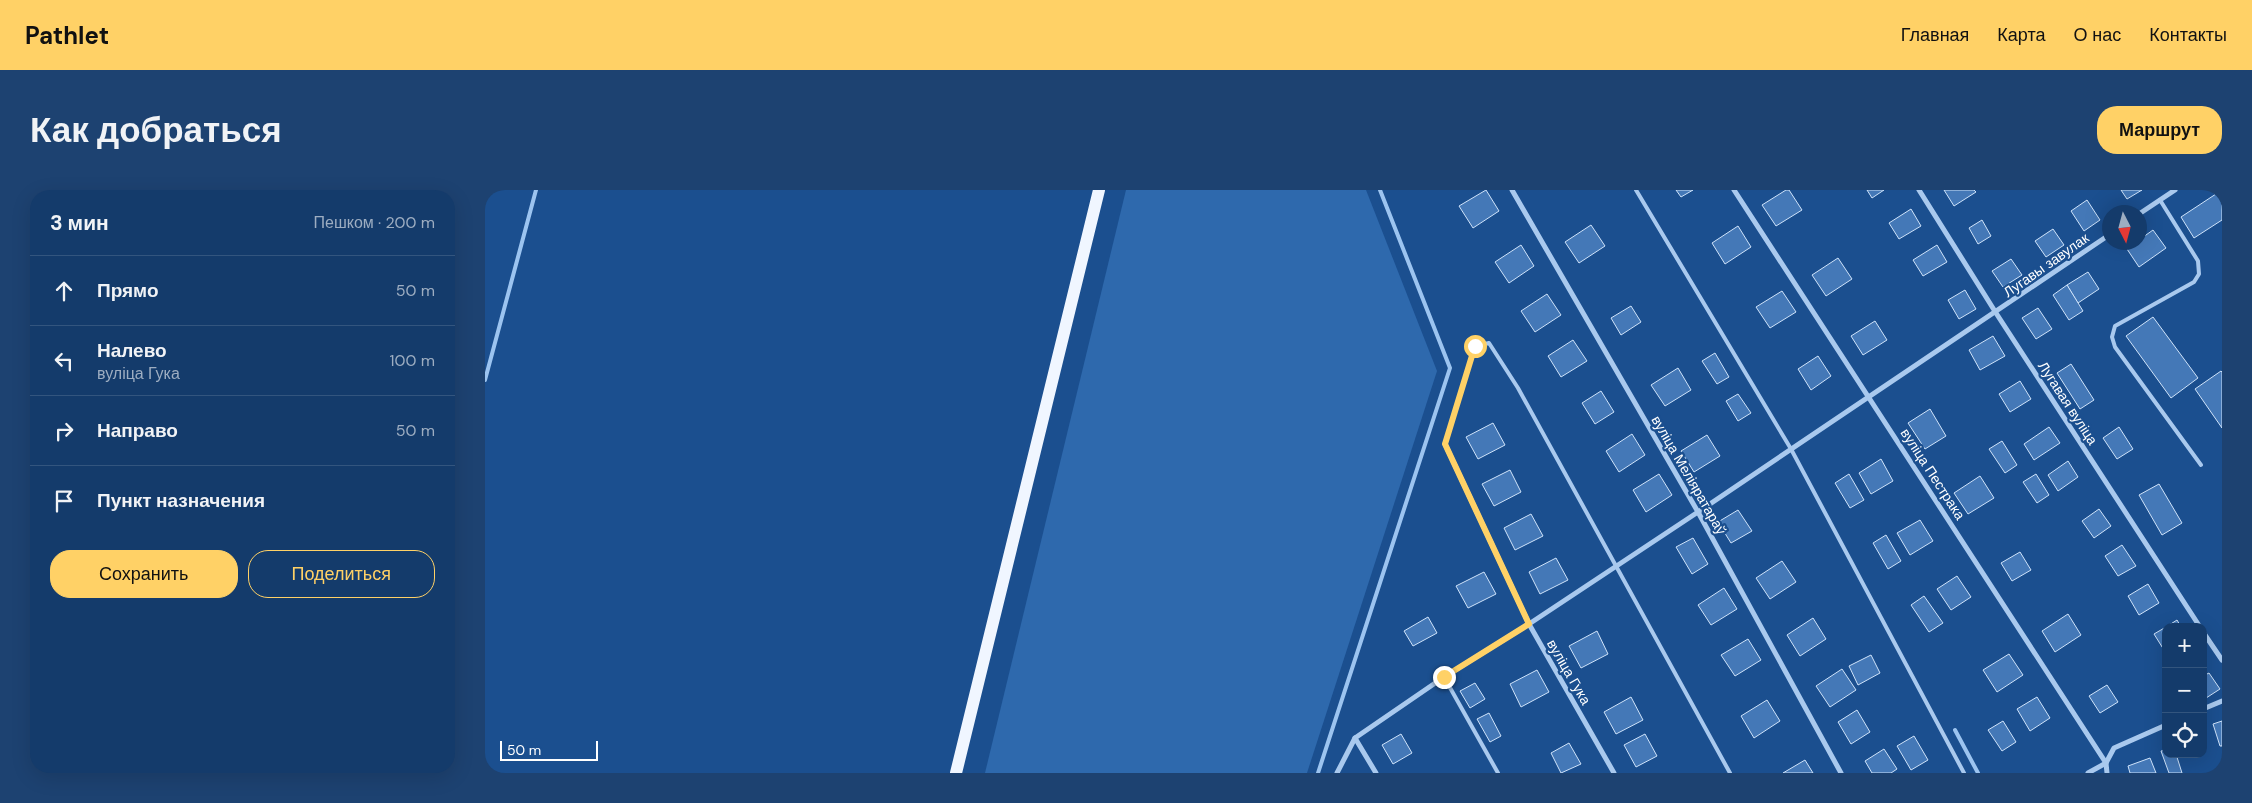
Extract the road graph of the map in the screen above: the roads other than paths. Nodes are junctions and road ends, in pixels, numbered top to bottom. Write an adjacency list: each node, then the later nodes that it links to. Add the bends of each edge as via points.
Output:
1 (1099, 190): 27 (main road)
2 (1512, 190): 15 (street, вуліца Меліяратараў)
3 (1635, 190): 13 (lane)
4 (1734, 190): 11 (street, вуліца Пестрака)
5 (1919, 190): 10 (street, Лугавая вуліца)
6 (2175, 190): 7 (street)
7 (2160, 200): 8 (street); 14 (lane, via 2198,261 2199,274 2194,282 2115,326 2112,337 2115,347)
8 (2147, 209)
9 (2102, 240): 10 (street, Лугавы завулак)
10 (1996, 313): 11 (street, Лугавы завулак); 17 (street, Лугавая вуліца)
11 (1869, 397): 13 (street, Лугавы завулак); 26 (street, вуліца Пестрака)
12 (1445, 444): 16 (lane, via 1475,346 1489,343 1518,388); 18 (street, вуліца Гука)
13 (1791, 449): 15 (street, Лугавы завулак); 34 (lane)
14 (2201, 465)
15 (1698, 512): 16 (street, Лугавы завулак); 33 (street, вуліца Меліяратараў)
16 (1615, 566): 18 (street, Лугавы завулак); 32 (lane)
17 (2197, 623)
18 (1529, 624): 21 (street, Лугавы завулак); 31 (street, вуліца Гука)
19 (2207, 638): 20 (street)
20 (2222, 660)
21 (1444, 677): 25 (street, Лугавы завулак); 30 (lane)
22 (2222, 701): 23 (street)
23 (2207, 707)
24 (2162, 728): 26 (street, via 2114,748)
25 (1355, 738): 28 (street); 29 (street)
26 (2106, 763): 35 (street); 36 (street, вуліца Пестрака)
27 (956, 773)
28 (1337, 773)
29 (1376, 773)
30 (1498, 773)
31 (1614, 773)
32 (1730, 773)
33 (1841, 773)
34 (1964, 773)
35 (2088, 773)
36 (2107, 773)

